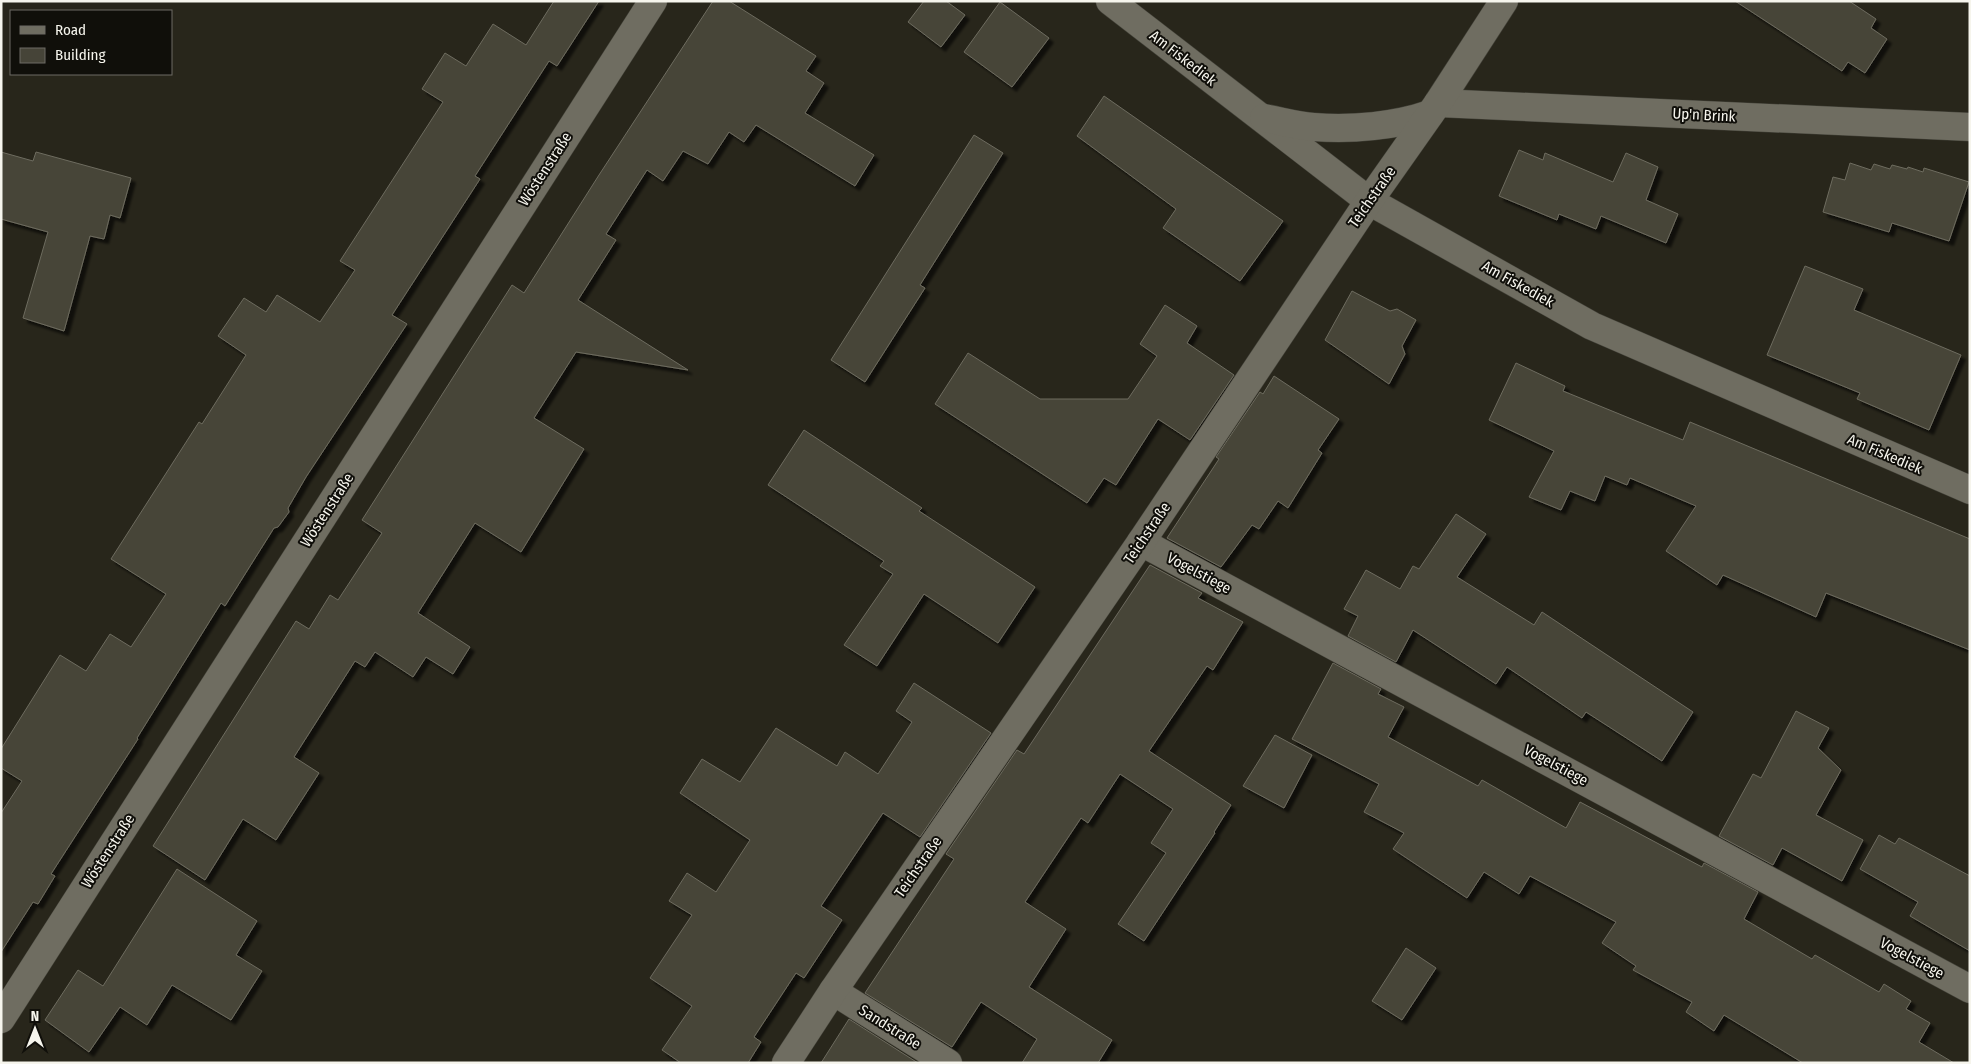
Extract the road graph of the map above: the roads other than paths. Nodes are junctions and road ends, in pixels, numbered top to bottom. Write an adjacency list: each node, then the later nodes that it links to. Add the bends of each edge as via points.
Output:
1 (653, 1): 12 (street, Wöstenstraße)
2 (1110, 1): 5 (street, Am Fiskediek)
3 (1504, 1): 4 (street, Teichstraße)
4 (1434, 108): 5 (street, Up'n Brink, via 1413,120 1370,126 1314,127); 6 (street, Up'n Brink); 7 (street, Teichstraße)
5 (1260, 117): 7 (street, Am Fiskediek)
6 (1970, 127)
7 (1369, 201): 8 (street, Am Fiskediek, via 1592,326); 9 (street, Teichstraße)
8 (1970, 490)
9 (1141, 542): 10 (street, Vogelstiege); 11 (street, Teichstraße)
10 (1970, 989)
11 (833, 991): 13 (street, Teichstraße); 14 (street, Sandstraße)
12 (1, 1019)
13 (786, 1063)
14 (948, 1063)

